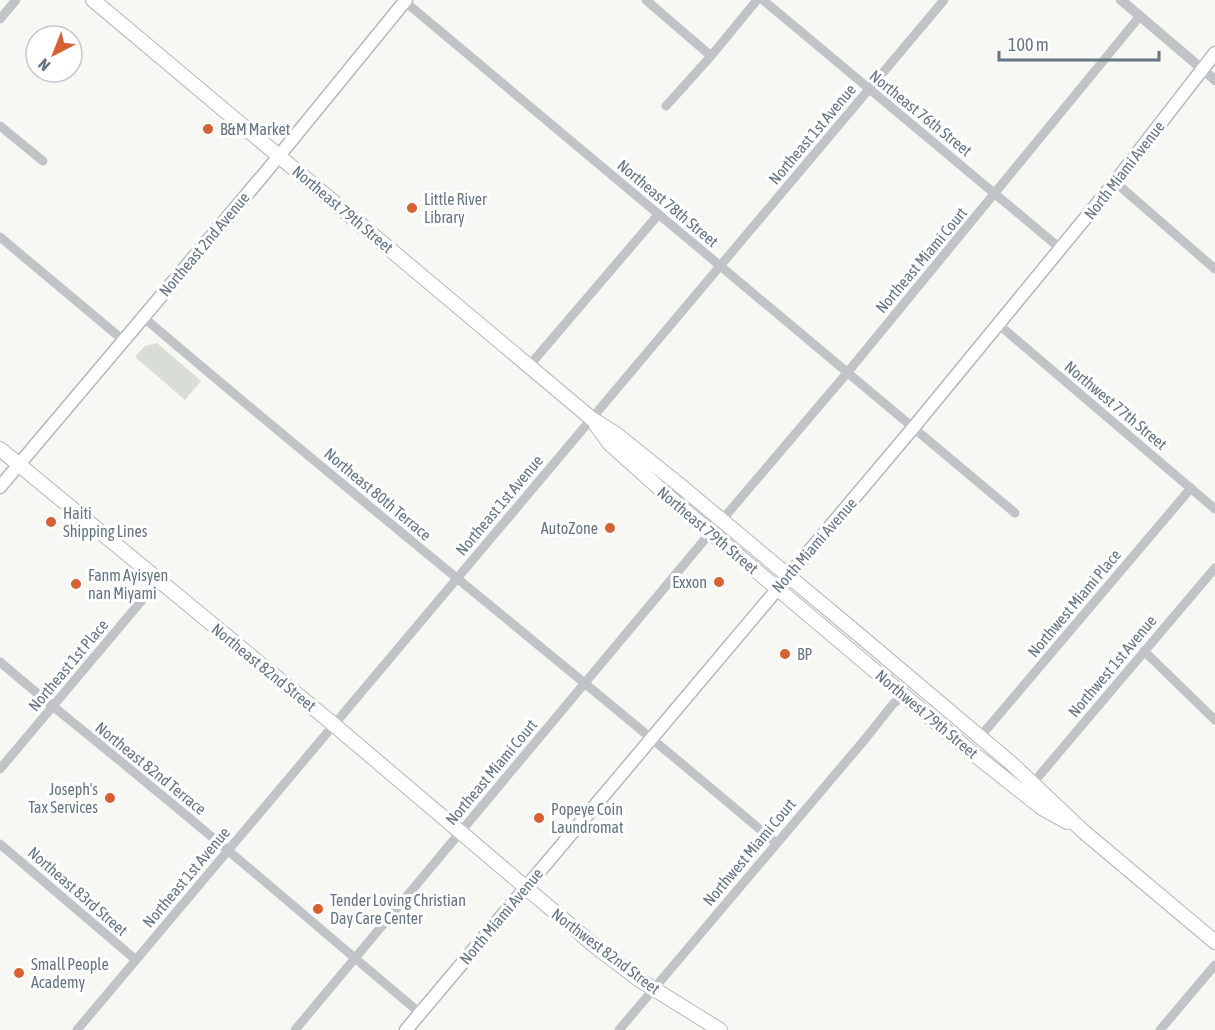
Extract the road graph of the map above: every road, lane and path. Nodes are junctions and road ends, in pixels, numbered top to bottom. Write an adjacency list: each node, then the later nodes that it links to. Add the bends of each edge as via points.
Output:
1 (16, 0): 10 (street)
2 (93, 0): 18 (main road, Northeast 79th Street)
3 (405, 0): 18 (main road, Northeast 2nd Avenue); 22 (street, Northeast 78th Street)
4 (646, 0): 12 (street)
5 (757, 0): 12 (street)
6 (763, 0): 15 (street, Northeast 76th Street)
7 (944, 0): 15 (street, Northeast 1st Avenue)
8 (1121, 0): 9 (street)
9 (1140, 16): 13 (street); 21 (street, Northeast Miami Court)
10 (0, 19)
11 (1215, 53): 13 (main road, North Miami Avenue)
12 (711, 56): 16 (street)
13 (1202, 70): 14 (street); 20 (main road, North Miami Avenue)
14 (1215, 80)
15 (869, 90): 21 (street, Northeast 76th Street); 25 (street, Northeast 1st Avenue)
16 (666, 106)
17 (0, 126): 19 (street)
18 (279, 155): 27 (main road, Northeast 2nd Avenue); 30 (main road, Northeast 79th Street)
19 (43, 161)
20 (1115, 182): 24 (main road, North Miami Avenue); 26 (street)
21 (995, 192): 24 (street, Northeast 76th Street); 31 (street, Northeast Miami Court)
22 (658, 215): 25 (street, Northeast 78th Street); 30 (street)
23 (0, 237): 29 (street)
24 (1060, 249): 28 (main road, North Miami Avenue)
25 (721, 266): 31 (street, Northeast 78th Street); 32 (street, Northeast 1st Avenue)
26 (1215, 269)
27 (142, 316): 29 (main road, Northeast 2nd Avenue); 44 (street, Northeast 80th Terrace)
28 (998, 324): 33 (main road, North Miami Avenue); 37 (street, Northwest 77th Street)
29 (123, 340): 35 (main road, Northeast 2nd Avenue)
30 (529, 366): 32 (main road, Northeast 79th Street)
31 (846, 373): 33 (street, Northeast 78th Street); 40 (street, Northeast Miami Court)
32 (592, 419): 40 (main road, Northeast 79th Street); 41 (main road, Northeast 79th Street, via 609,444); 44 (street, Northeast 1st Avenue)
33 (913, 429): 39 (street, Northeast 78th Street); 43 (main road, North Miami Avenue)
34 (0, 449): 35 (main road, Northeast 82nd Street)
35 (19, 465): 36 (main road, Northeast 2nd Avenue); 45 (main road, Northeast 82nd Street)
36 (0, 487)
37 (1191, 488): 38 (street, Northwest 77th Street); 54 (street, Northwest Miami Place)
38 (1215, 509)
39 (1015, 513)
40 (722, 520): 43 (main road, Northeast 79th Street)
41 (711, 532): 46 (main road, Northeast 79th Street); 49 (street, Northeast Miami Court)
42 (1215, 568): 47 (street, Northwest 1st Avenue)
43 (788, 575): 46 (main road, North Miami Avenue); 54 (main road, Northwest 79th Street)
44 (456, 578): 49 (street, Northeast 80th Terrace); 53 (street, Northeast 1st Avenue)
45 (159, 580): 51 (street, Northeast 1st Place); 53 (main road, Northeast 82nd Street)
46 (777, 588): 50 (main road, Northwest 79th Street); 55 (main road, North Miami Avenue)
47 (1144, 651): 52 (street); 57 (street, Northwest 1st Avenue)
48 (0, 662): 51 (street, Northeast 82nd Terrace)
49 (585, 682): 55 (street, Northeast 80th Terrace); 58 (street, Northeast Miami Court)
50 (904, 695): 54 (main road, via 916,698); 59 (main road, Northwest 79th Street, via 1042,808); 60 (street, Northwest Miami Court)
51 (52, 707): 56 (street, Northeast 1st Place); 63 (street, Northeast 82nd Terrace)
52 (1215, 720)
53 (333, 724): 58 (main road, Northeast 82nd Street); 63 (street, Northeast 1st Avenue)
54 (980, 737): 57 (main road, Northwest 79th Street)
55 (651, 738): 60 (street, Northeast 80th Terrace); 65 (main road, North Miami Avenue)
56 (0, 769)
57 (1033, 783): 59 (main road, Northwest 79th Street)
58 (460, 832): 65 (main road, Northeast 82nd Street); 68 (street, Northeast Miami Court)
59 (1083, 832): 66 (main road, Northwest 79th Street)
60 (776, 843): 70 (street, Northwest Miami Court)
61 (0, 844): 62 (street, Northeast 83rd Street)
62 (8, 850): 64 (street); 67 (street, Northeast 83rd Street)
63 (227, 851): 67 (street, Northeast 1st Avenue); 68 (street, Northeast 82nd Terrace)
64 (0, 860)
65 (525, 888): 70 (main road, Northwest 82nd Street); 71 (main road, North Miami Avenue)
66 (1215, 942)
67 (136, 960): 72 (street, Northeast 1st Avenue)
68 (355, 960): 71 (street, Northeast 82nd Terrace); 73 (street, Northeast Miami Court)
69 (1215, 965): 77 (street)
70 (653, 988): 75 (street, Northwest Miami Court); 76 (main road, Northwest 82nd Street)
71 (420, 1013): 74 (main road, North Miami Avenue)
72 (77, 1030)
73 (295, 1030)
74 (406, 1030)
75 (618, 1030)
76 (720, 1030)
77 (1160, 1030)

